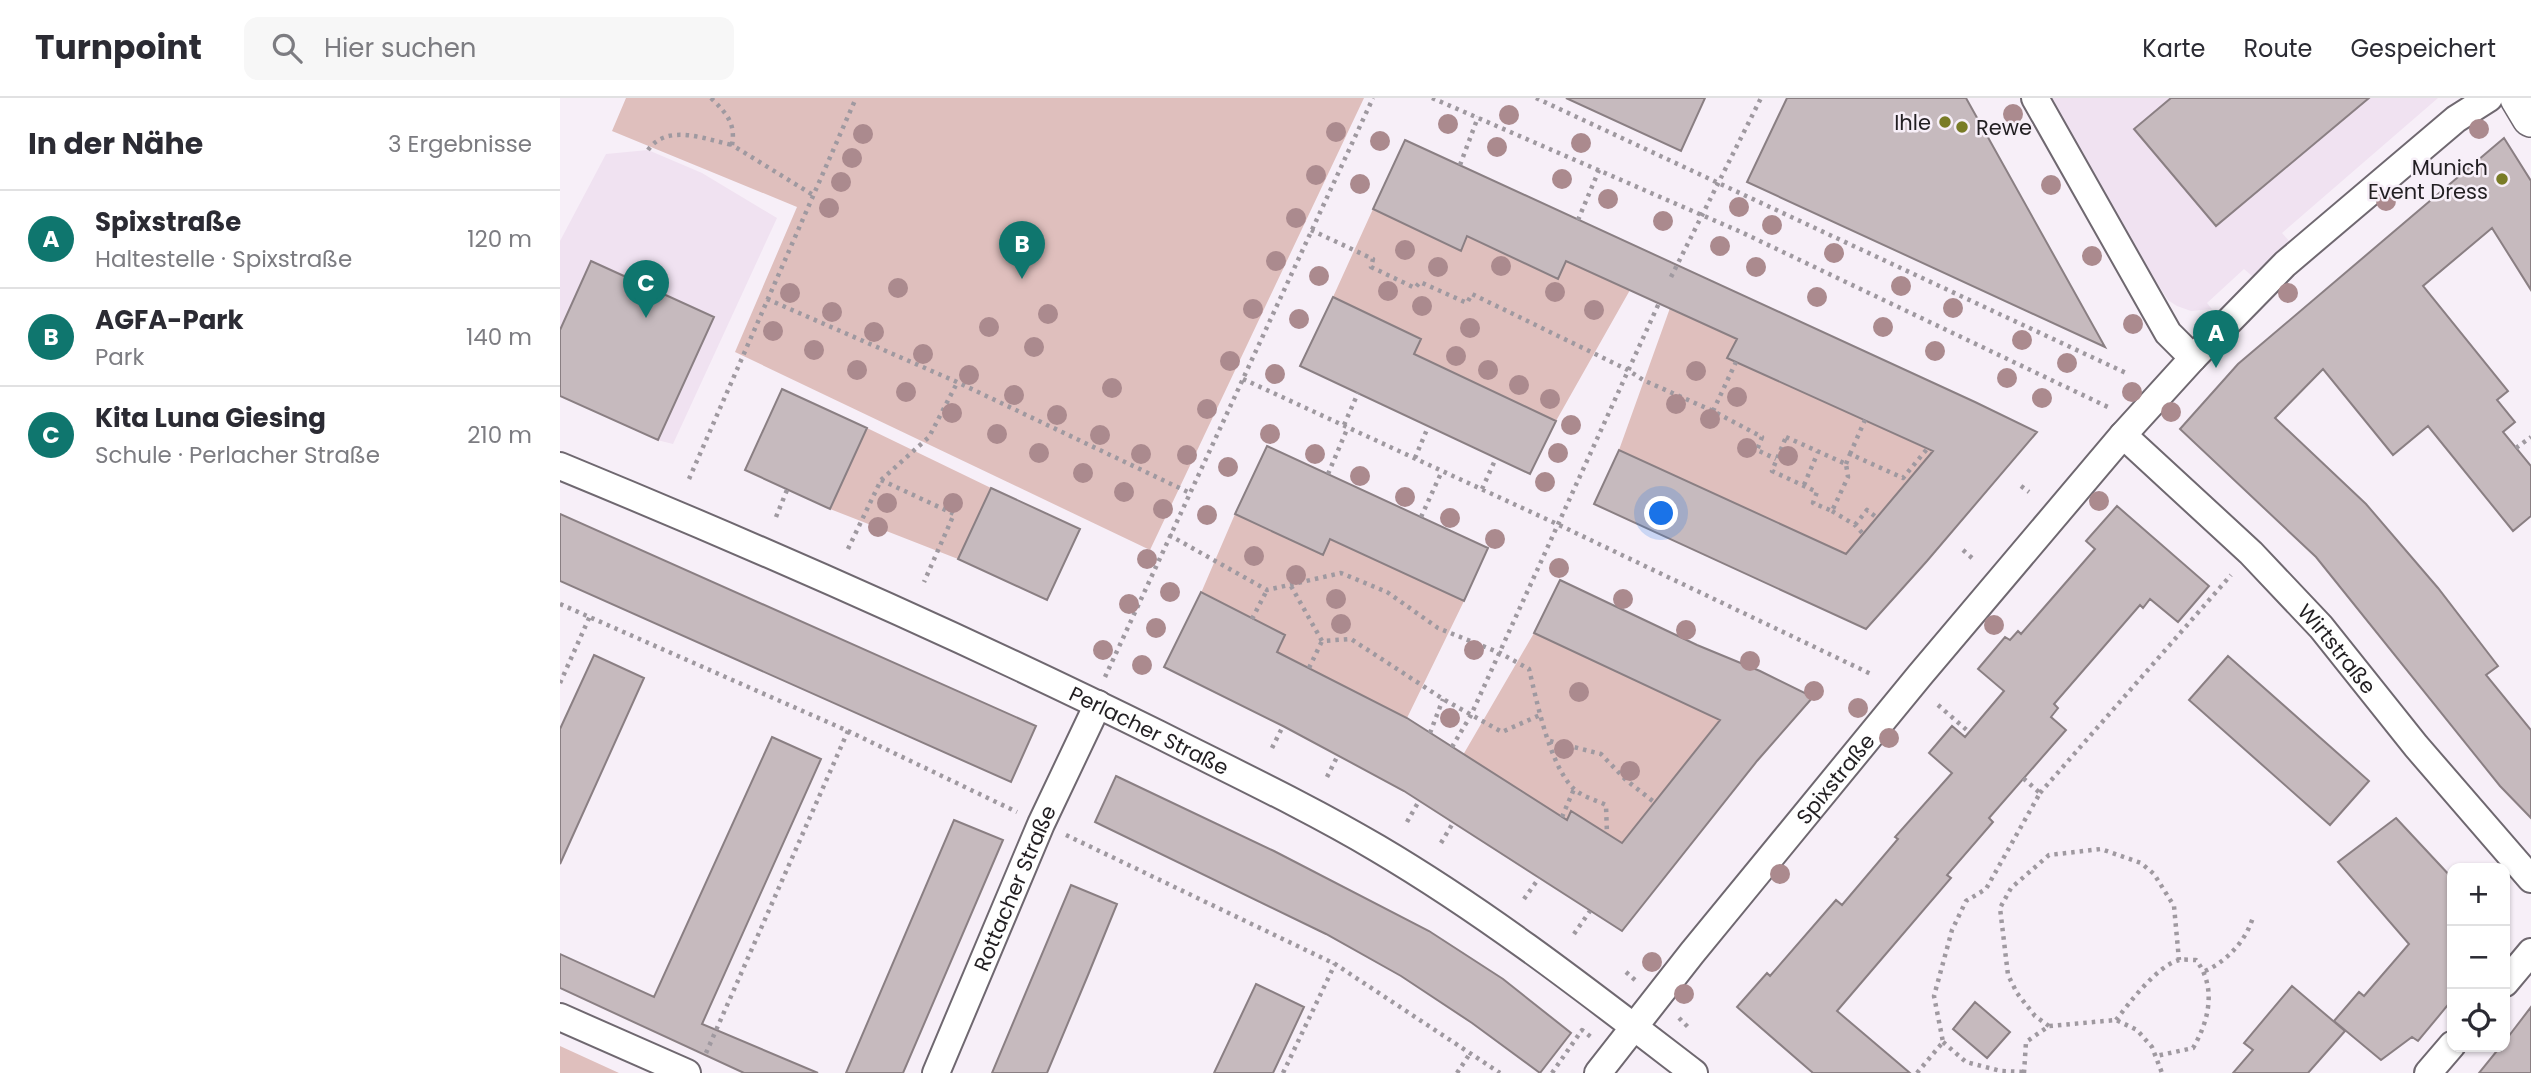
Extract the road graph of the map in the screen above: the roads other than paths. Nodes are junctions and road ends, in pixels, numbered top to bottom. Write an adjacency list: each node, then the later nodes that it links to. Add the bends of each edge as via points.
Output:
1 (2035, 98): 5 (street, via 2168,333)
2 (2489, 98): 5 (street, Spixstraße, via 2456,119 2285,264)
3 (2519, 98): 4 (main road)
4 (2531, 118)
5 (2193, 358): 6 (street, Spixstraße)
6 (2130, 428): 9 (street, Wirtstraße, via 2321,628); 13 (street, Spixstraße, via 1854,755)
7 (560, 466): 8 (street, Perlacher Straße, via 871,599)
8 (1098, 704): 13 (street, Perlacher Straße, via 1376,847 1478,911); 16 (street, Rottacher Straße, via 1041,824)
9 (2531, 879)
10 (2531, 952): 11 (street)
11 (2510, 977)
12 (560, 1017): 15 (street)
13 (1634, 1027): 17 (street, Spixstraße); 18 (street, Perlacher Straße)
14 (2447, 1051): 19 (street)
15 (695, 1067)
16 (936, 1073)
17 (1598, 1073)
18 (1694, 1073)
19 (2428, 1073)

